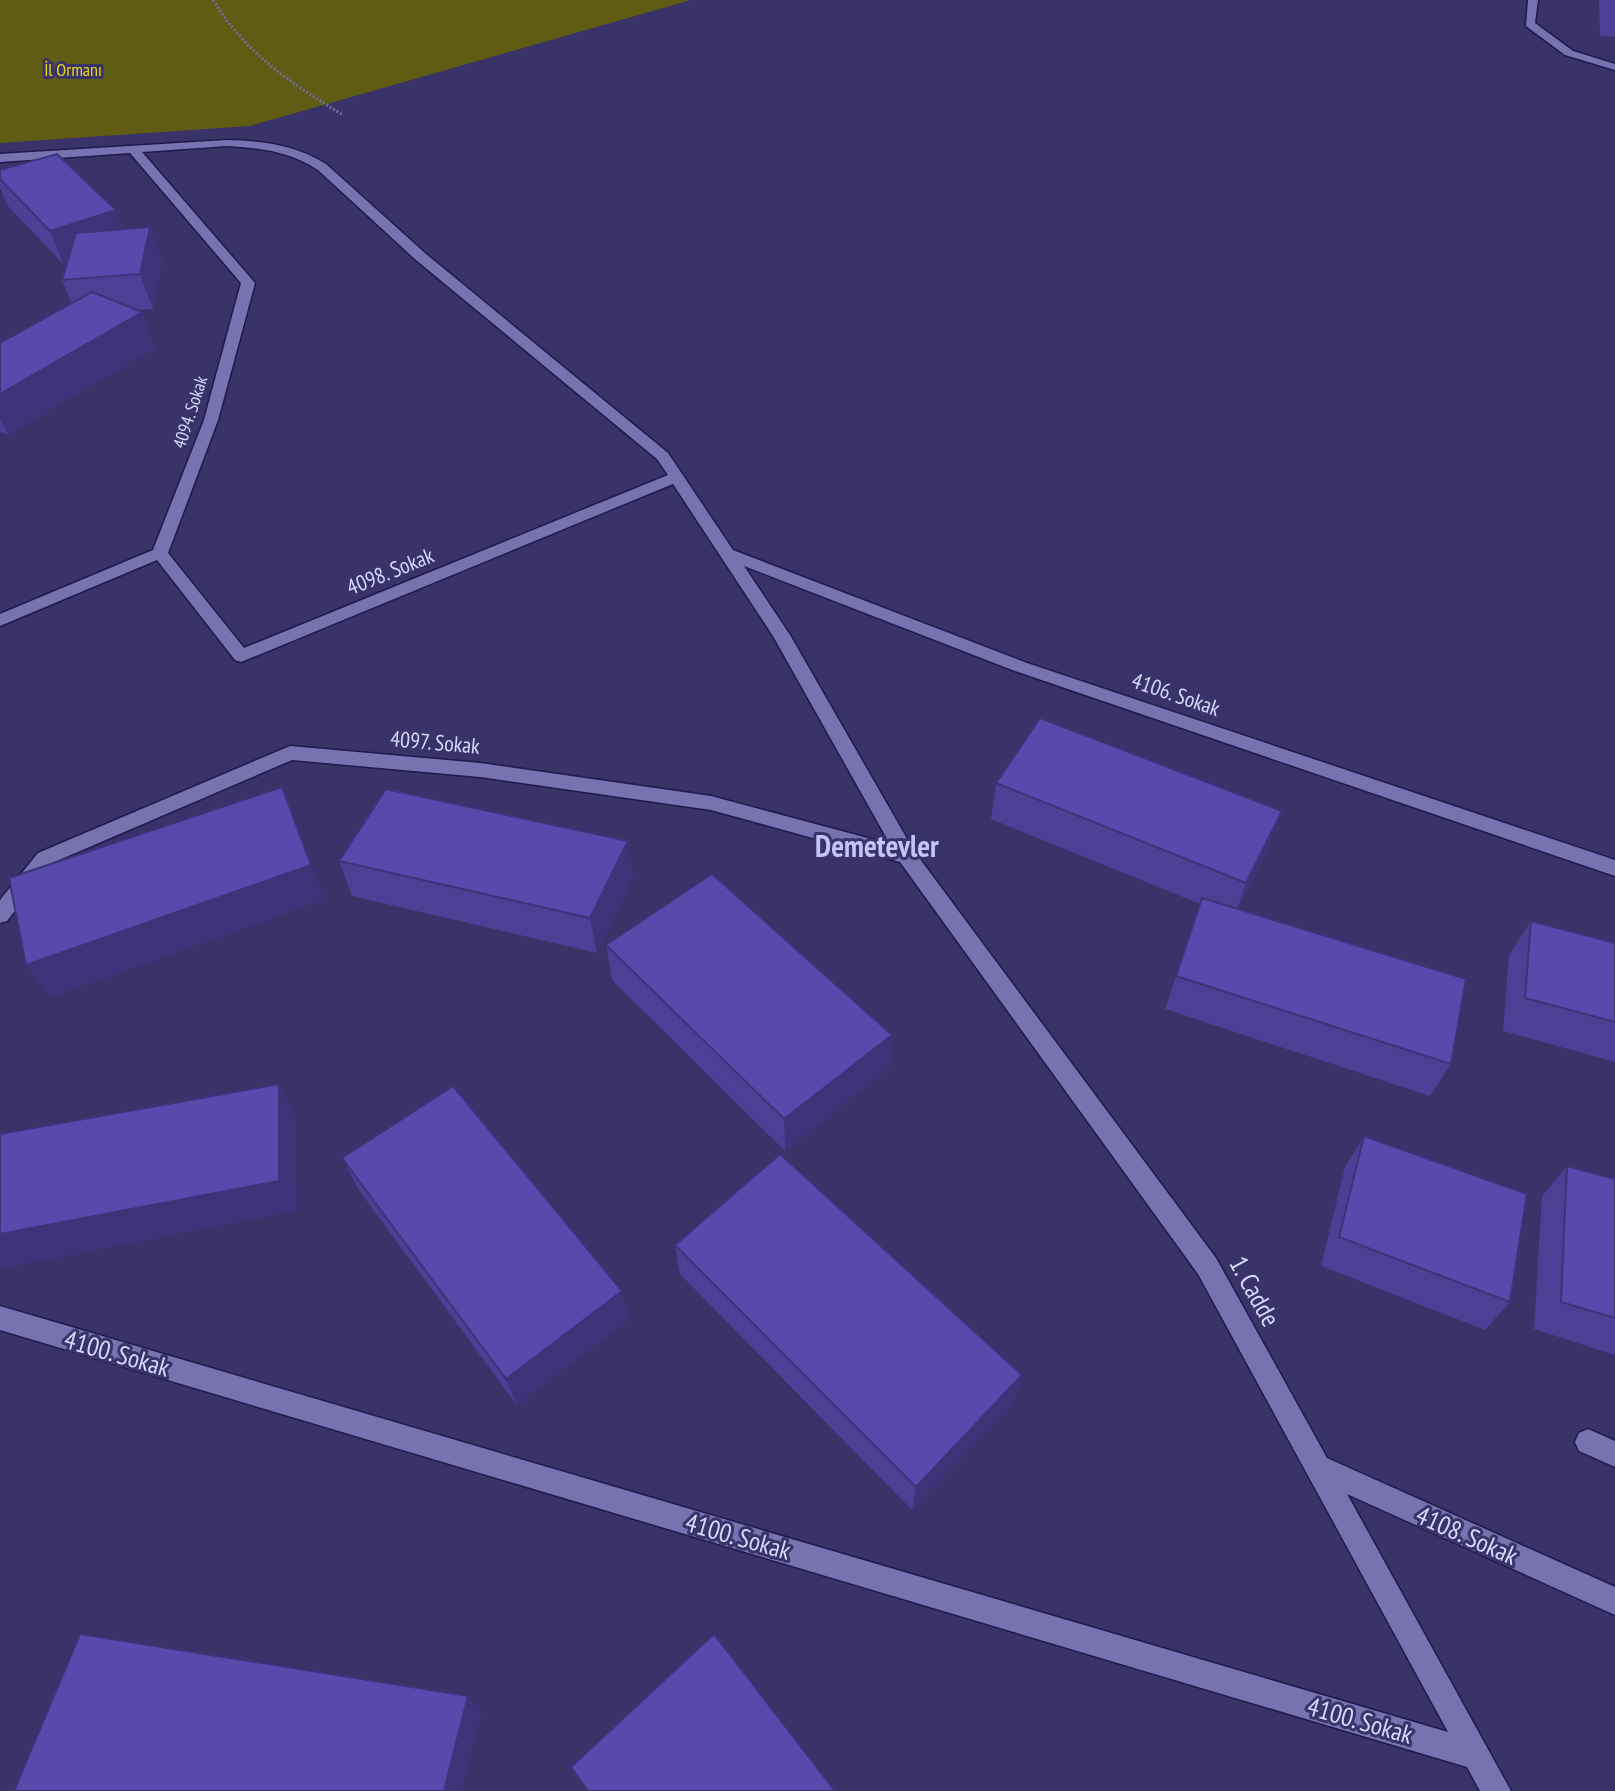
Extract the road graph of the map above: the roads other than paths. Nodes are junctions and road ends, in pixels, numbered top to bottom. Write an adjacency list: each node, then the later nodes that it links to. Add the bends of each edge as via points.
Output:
1 (1533, 0): 2 (street, via 1530,24 1569,53)
2 (1615, 67)
3 (133, 149): 4 (street, 1. Cadde); 5 (street, 1. Cadde, via 227,143 264,145 306,157 663,456); 6 (street, 4094. Sokak, via 248,283 211,420)
4 (0, 158)
5 (676, 477): 6 (street, 4098. Sokak, via 241,656); 7 (street, 1. Cadde)
6 (160, 553): 8 (street)
7 (726, 553): 9 (street, 1. Cadde, via 781,635); 10 (street, 4106. Sokak, via 1021,667)
8 (0, 620)
9 (907, 856): 11 (street, 4097. Sokak, via 711,803 480,770 290,753 45,858); 15 (street, 1. Cadde, via 1207,1266)
10 (1615, 868)
11 (0, 915)
12 (0, 1318): 17 (street, 4100. Sokak)
13 (1588, 1442): 14 (street)
14 (1615, 1454)
15 (1319, 1468): 16 (street, 4108. Sokak); 17 (street, 1. Cadde)
16 (1615, 1601)
17 (1476, 1755): 18 (street, 1. Cadde)
18 (1496, 1791)

